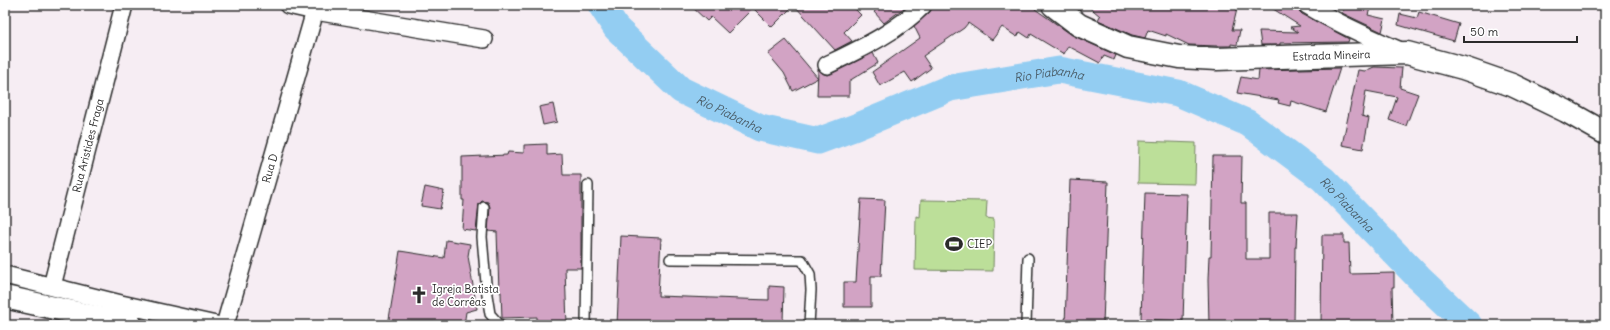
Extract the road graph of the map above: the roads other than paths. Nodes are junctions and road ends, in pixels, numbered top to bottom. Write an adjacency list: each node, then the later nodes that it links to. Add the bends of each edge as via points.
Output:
1 (124, 5): 16 (street, Rua Aristides Fraga)
2 (288, 5): 6 (street)
3 (923, 5): 9 (street, via 890,32)
4 (1053, 5): 8 (street, Estrada Mineira, via 1080,25 1128,47 1179,57 1225,59)
5 (1307, 5): 8 (street, via 1360,34)
6 (315, 11): 7 (street); 21 (street, Rua D)
7 (484, 40)
8 (1407, 53): 10 (street, Estrada Mineira, via 1512,85)
9 (827, 65)
10 (1605, 132)
11 (588, 185): 23 (lane)
12 (484, 207): 22 (lane, via 482,237 487,296 490,314)
13 (1028, 258): 25 (lane)
14 (670, 259): 24 (lane, via 802,260 810,274)
15 (12, 277): 16 (street); 17 (street)
16 (58, 287): 18 (street, Rua Aristides Fraga); 20 (street)
17 (10, 298): 18 (street)
18 (58, 310): 19 (street)
19 (131, 325)
20 (216, 325)
21 (225, 325)
22 (500, 325)
23 (586, 325)
24 (809, 325)
25 (1026, 325)

